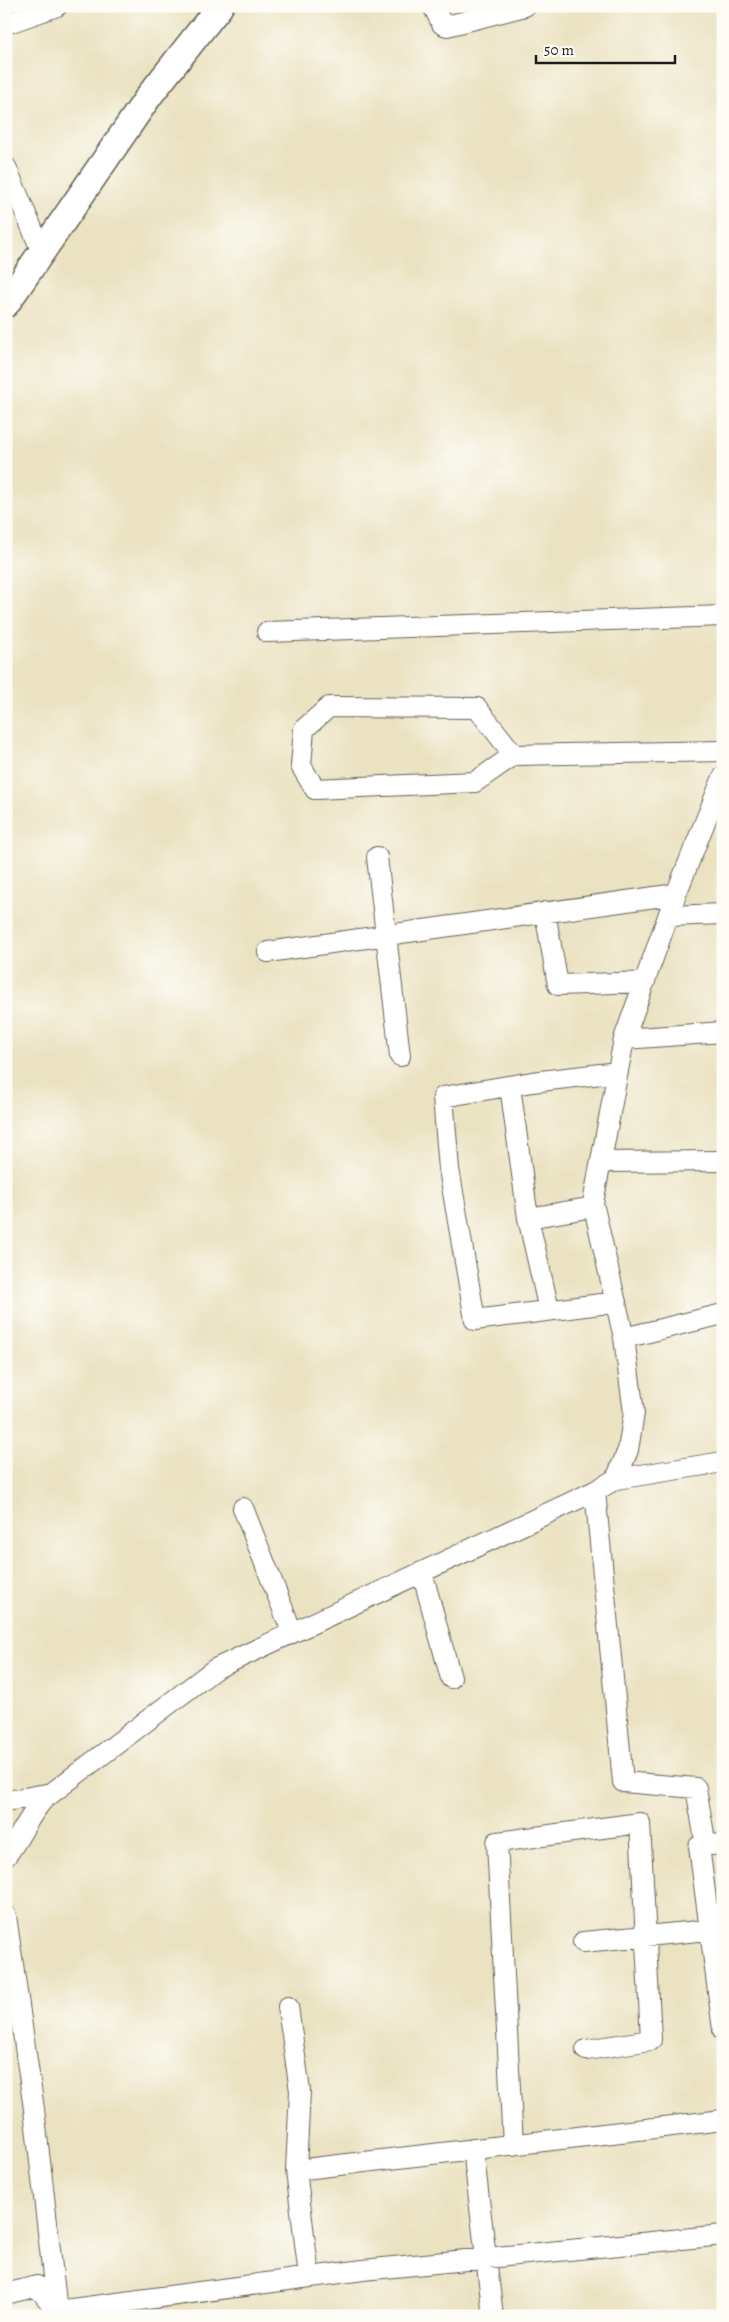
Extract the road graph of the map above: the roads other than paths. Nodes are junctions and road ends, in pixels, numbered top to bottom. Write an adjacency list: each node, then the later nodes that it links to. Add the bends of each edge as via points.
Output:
1 (57, 6): 5 (street)
2 (220, 6): 7 (main road, via 149,96)
3 (433, 6): 4 (street, via 442,24 447,26)
4 (525, 6)
5 (6, 24)
6 (6, 167): 7 (street)
7 (42, 252): 8 (main road)
8 (6, 304)
9 (723, 616): 10 (street)
10 (267, 632)
11 (723, 751): 12 (street)
12 (514, 755): 12 (street, via 475,782 315,789 301,766 304,729 329,707 477,708)
13 (723, 777): 15 (street)
14 (377, 857): 19 (street)
15 (676, 894): 16 (street); 18 (street)
16 (545, 912): 19 (street); 21 (street, via 558,986)
17 (723, 914): 18 (street)
18 (668, 916): 21 (street)
19 (386, 935): 20 (street); 24 (street)
20 (268, 952)
21 (645, 982): 23 (street)
22 (723, 1032): 23 (street)
23 (624, 1039): 25 (street)
24 (400, 1056)
25 (618, 1072): 26 (street); 28 (street)
26 (510, 1086): 30 (street); 32 (street, via 443,1097 452,1188 475,1320)
27 (723, 1161): 28 (street)
28 (601, 1162): 29 (street)
29 (594, 1207): 30 (street); 31 (street)
30 (528, 1218): 32 (street)
31 (616, 1302): 32 (street); 34 (street)
32 (549, 1310)
33 (723, 1314): 34 (street)
34 (624, 1338): 36 (street, via 634,1413 628,1450)
35 (723, 1462): 36 (street)
36 (616, 1478): 37 (street)
37 (595, 1491): 39 (street); 44 (street, via 623,1782 696,1788)
38 (242, 1508): 40 (street)
39 (422, 1572): 40 (street); 41 (street)
40 (292, 1632): 42 (street, via 214,1669)
41 (451, 1678)
42 (52, 1793): 43 (street); 45 (street, via 36,1808)
43 (6, 1801)
44 (714, 1845): 47 (street, via 699,1846)
45 (6, 1856)
46 (6, 1916): 61 (street, via 34,2109)
47 (709, 1930): 48 (street); 51 (street)
48 (646, 1936): 49 (street); 52 (street, via 652,2040); 54 (street, via 640,1823 497,1842)
49 (584, 1942)
50 (288, 2007): 56 (street, via 300,2091)
51 (723, 2030)
52 (586, 2050)
53 (723, 2120): 54 (street)
54 (513, 2145): 55 (street)
55 (473, 2149): 56 (street); 58 (street)
56 (296, 2170): 59 (street)
57 (723, 2235): 58 (street)
58 (485, 2259): 59 (street); 62 (street)
59 (309, 2276): 61 (street)
60 (6, 2294): 61 (street, via 37,2286)
61 (57, 2313)
62 (493, 2316)

